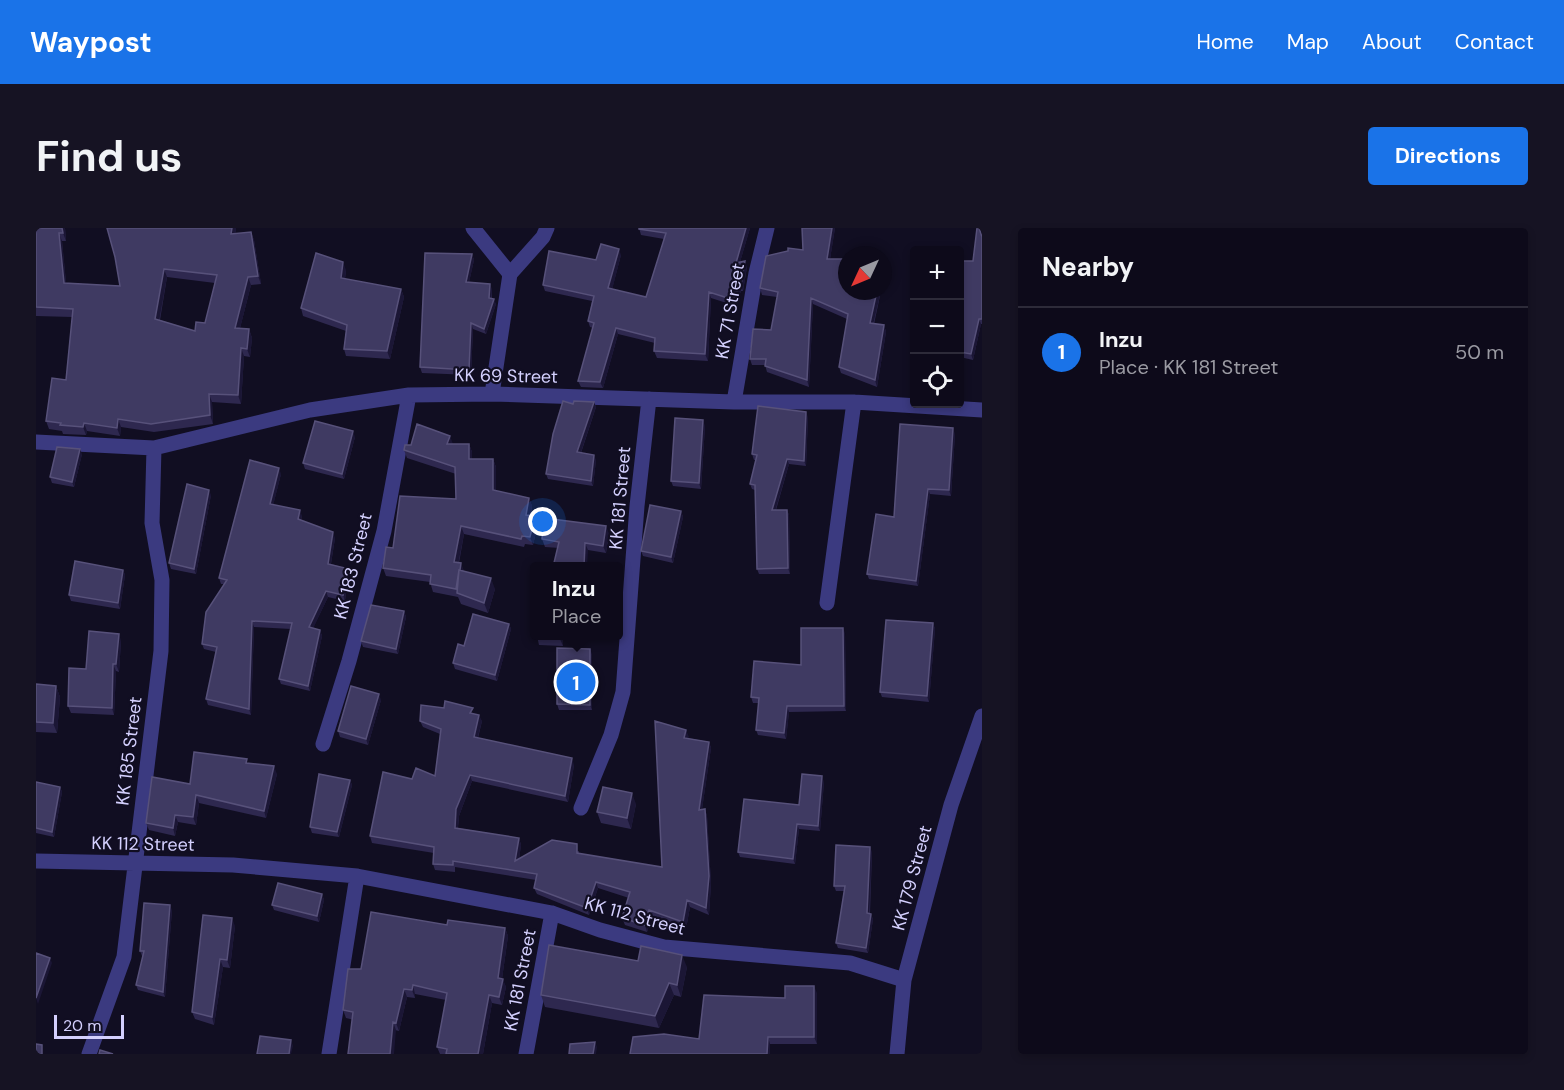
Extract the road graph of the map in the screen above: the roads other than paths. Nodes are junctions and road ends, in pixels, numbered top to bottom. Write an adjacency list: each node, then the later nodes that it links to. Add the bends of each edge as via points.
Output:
1 (473, 228): 4 (street)
2 (547, 228): 4 (street)
3 (767, 228): 8 (street, KK 71 Street)
4 (510, 274): 5 (street)
5 (492, 394): 6 (street, KK 69 Street); 7 (street, KK 69 Street)
6 (409, 395): 12 (street, KK 69 Street, via 310,410); 15 (street, KK 183 Street, via 384,531)
7 (649, 399): 8 (street, KK 69 Street); 16 (street, KK 181 Street, via 623,692 611,735)
8 (734, 402): 9 (street, KK 69 Street)
9 (854, 402): 10 (street, KK 69 Street); 13 (street)
10 (982, 410)
11 (36, 442): 12 (street, KK 69 Street)
12 (154, 448): 18 (street, KK 185 Street, via 152,523 162,580 161,651)
13 (827, 603)
14 (982, 716): 21 (street, KK 179 Street, via 951,805)
15 (323, 744)
16 (580, 808)
17 (36, 861): 18 (street, KK 112 Street)
18 (134, 863): 19 (street, KK 112 Street, via 233,865); 22 (street, KK 185 Street, via 124,957)
19 (357, 876): 20 (street, KK 112 Street); 23 (street)
20 (552, 913): 21 (street, KK 112 Street, via 664,947 850,963); 24 (street, KK 181 Street)
21 (904, 980): 25 (street, KK 179 Street)
22 (89, 1054)
23 (329, 1054)
24 (526, 1054)
25 (897, 1054)

